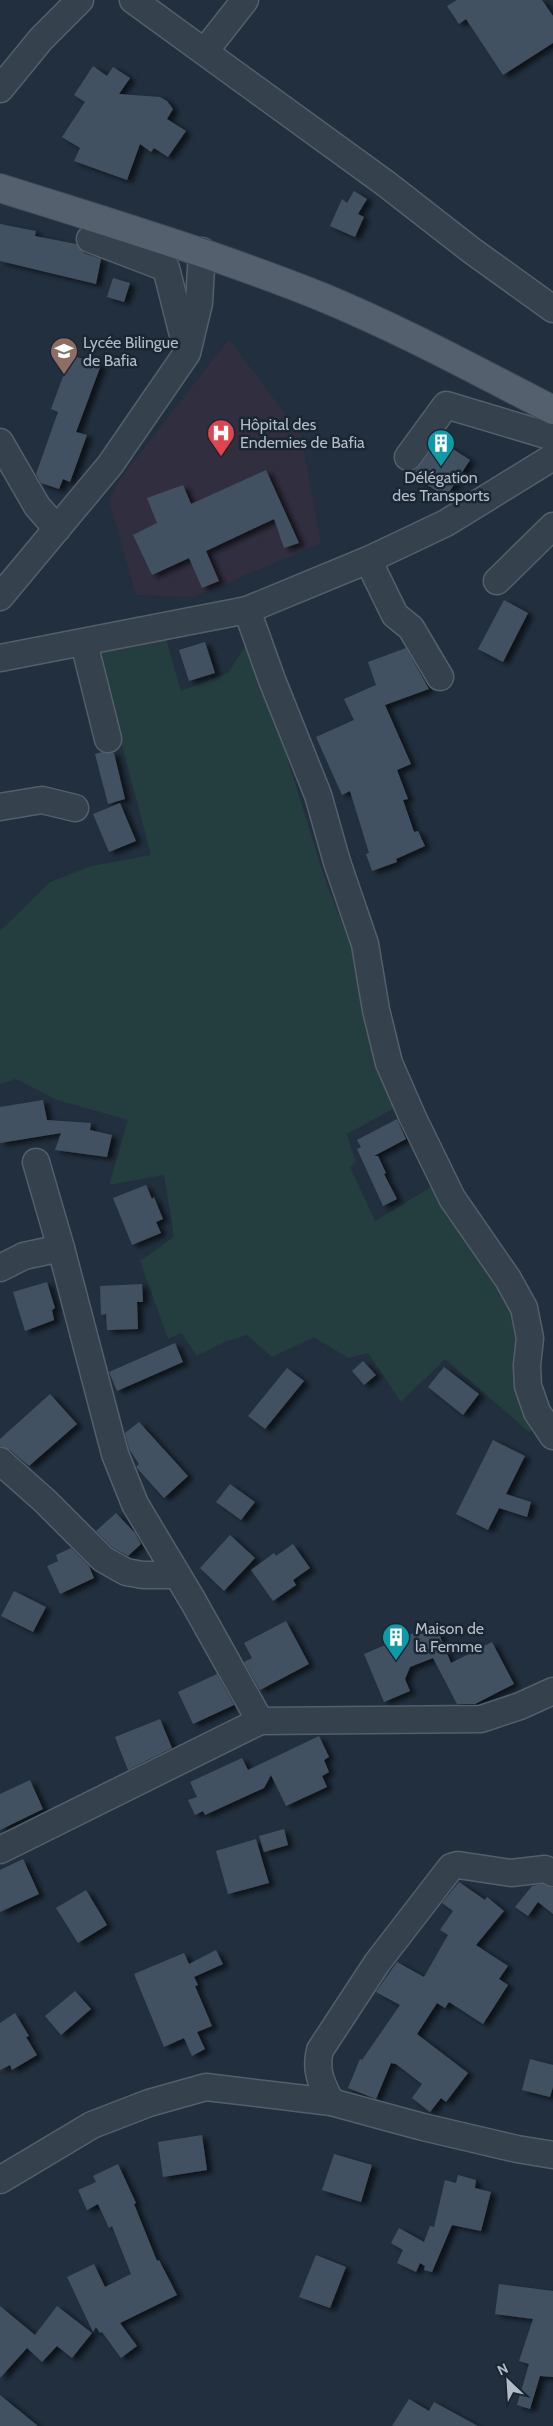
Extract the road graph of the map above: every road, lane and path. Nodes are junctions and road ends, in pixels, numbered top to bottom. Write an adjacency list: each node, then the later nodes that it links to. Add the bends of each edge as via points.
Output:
1 (80, 0): 5 (street)
2 (133, 0): 4 (street)
3 (245, 0): 4 (street)
4 (205, 51): 9 (street)
5 (0, 89)
6 (0, 188): 8 (main road)
7 (90, 239): 10 (street, via 166,268)
8 (202, 251): 10 (street, via 198,303); 11 (main road, via 323,298 412,338)
9 (553, 309)
10 (188, 353): 17 (street, via 110,465)
11 (553, 410)
12 (553, 437): 14 (street, via 446,405)
13 (0, 442): 17 (street, via 37,506)
14 (408, 457)
15 (553, 457): 18 (street, via 446,523)
16 (553, 526): 19 (street)
17 (57, 529): 20 (street)
18 (368, 560): 21 (street); 24 (street, via 395,615 412,628)
19 (497, 581)
20 (0, 597)
21 (247, 610): 22 (street); 31 (street, via 318,795 365,944 389,1063 452,1198 524,1308 530,1338 528,1386 537,1412)
22 (84, 643): 23 (street); 25 (street)
23 (0, 658)
24 (440, 677)
25 (108, 739)
26 (0, 807): 27 (street, via 42,800)
27 (75, 808)
28 (36, 1162): 29 (street)
29 (61, 1248): 30 (street, via 24,1256); 33 (street, via 115,1454 135,1504)
30 (0, 1268)
31 (553, 1436)
32 (0, 1461): 33 (street, via 103,1559 126,1572)
33 (177, 1575): 35 (street)
34 (553, 1690): 35 (street, via 520,1706 481,1719)
35 (260, 1720): 36 (street)
36 (0, 1850)
37 (553, 1873): 38 (street, via 545,1870 511,1873 458,1865 451,1867 377,1963 320,2050 317,2062 319,2079)
38 (331, 2102): 39 (street, via 423,2127); 40 (street, via 206,2087 149,2103 92,2125)
39 (553, 2155)
40 (0, 2180)

